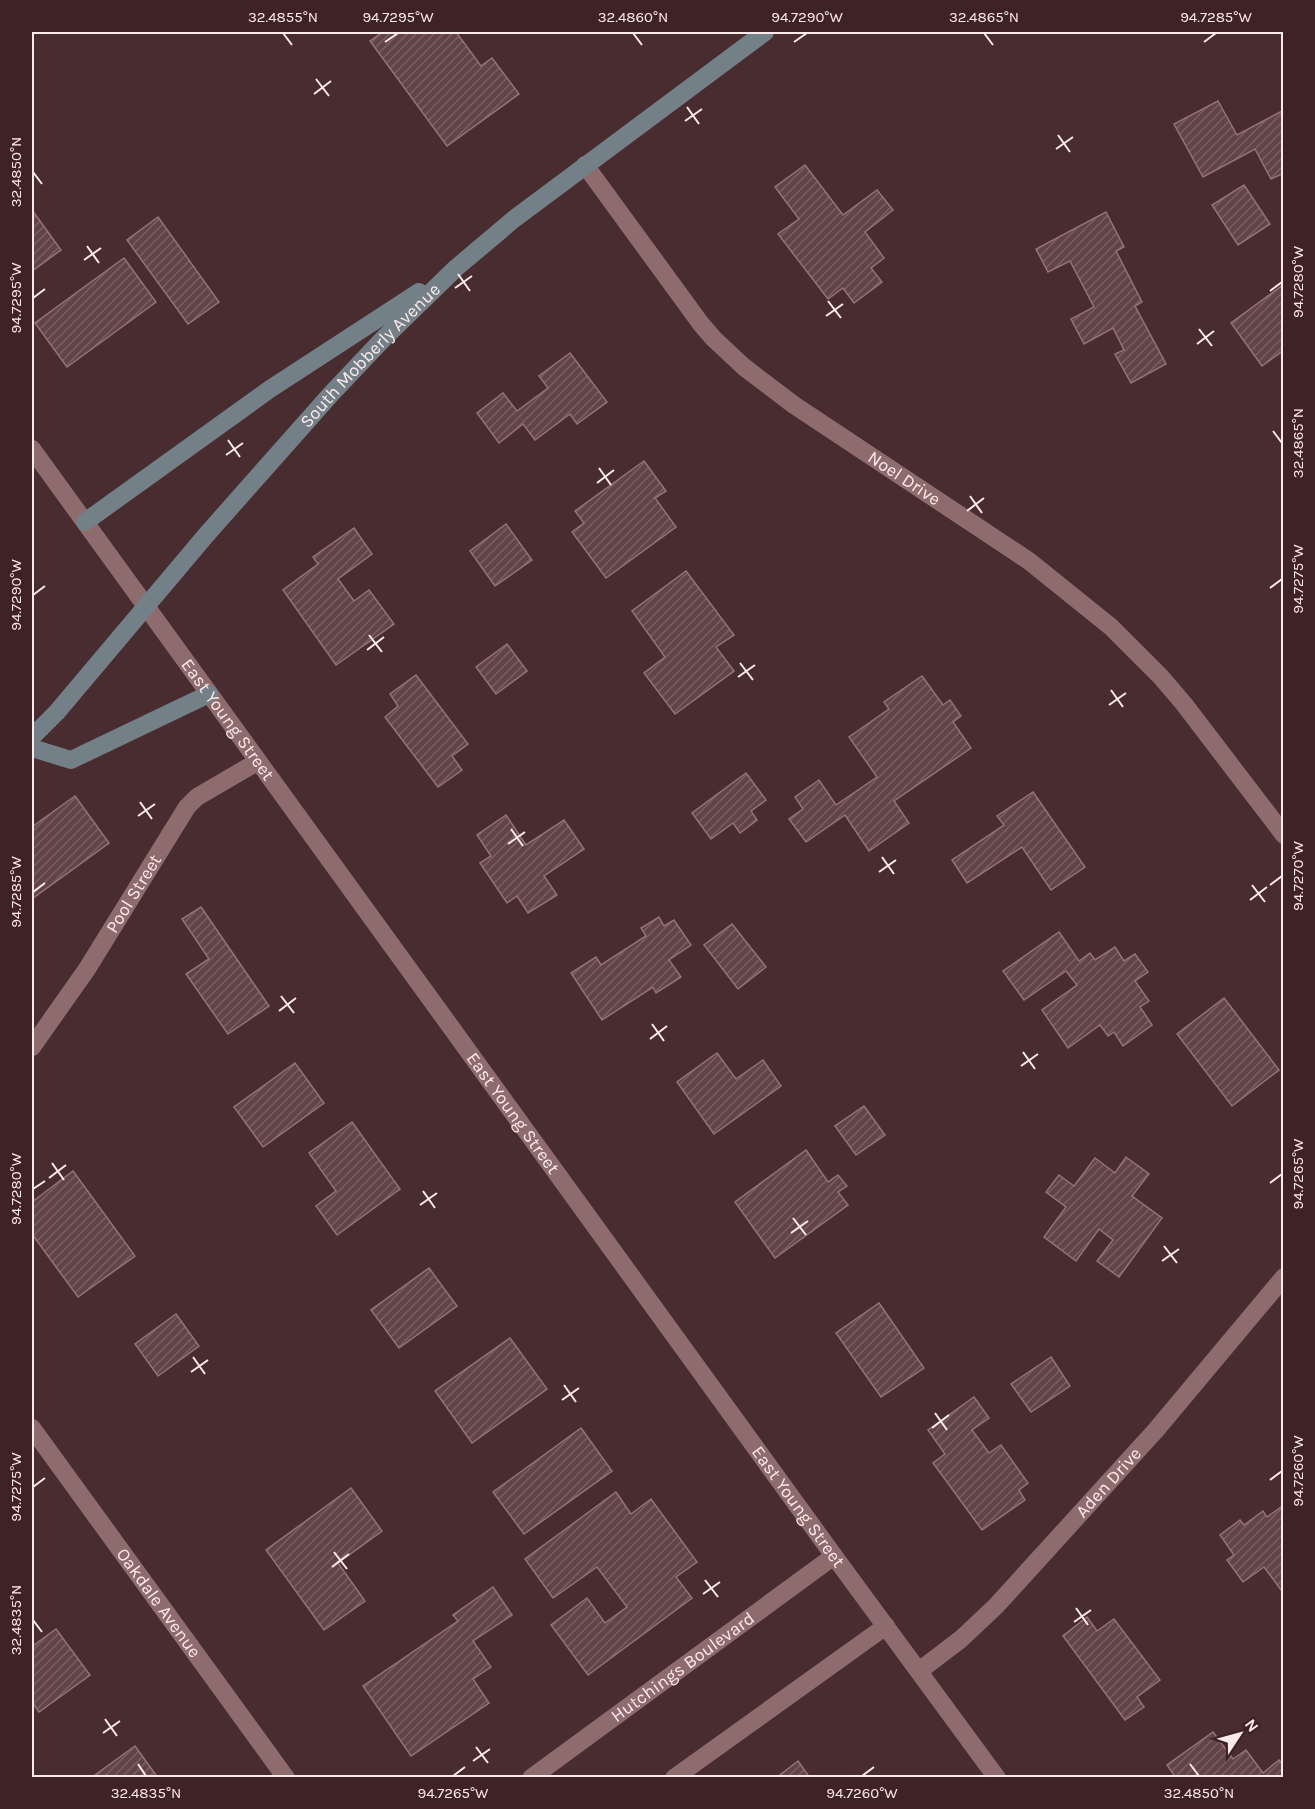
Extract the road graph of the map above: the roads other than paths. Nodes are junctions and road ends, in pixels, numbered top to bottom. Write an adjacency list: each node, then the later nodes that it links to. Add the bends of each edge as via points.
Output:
1 (765, 32): 2 (main road, South Mobberly Avenue)
2 (585, 165): 3 (main road, South Mobberly Avenue); 11 (street, Noel Drive, via 701,324 729,354 794,405 1029,561 1111,627 1184,704)
3 (456, 268): 5 (main road, via 270,389); 6 (main road, South Mobberly Avenue, via 331,394)
4 (32, 448): 5 (street, East Young Street)
5 (85, 522): 6 (street, East Young Street)
6 (147, 607): 7 (street, East Young Street); 8 (main road, South Mobberly Avenue)
7 (209, 694): 9 (main road, via 71,760); 10 (street, East Young Street)
8 (32, 737)
9 (32, 748)
10 (257, 762): 12 (street, Pool Street, via 197,797 187,807 93,960); 15 (street, East Young Street)
11 (1284, 835)
12 (32, 1047)
13 (1284, 1277): 17 (street, Aden Drive, via 1156,1430 996,1606)
14 (32, 1428): 18 (street, Oakdale Avenue)
15 (834, 1556): 16 (street, East Young Street); 19 (street, Hutchings Boulevard)
16 (886, 1626): 17 (street, East Young Street); 20 (street)
17 (919, 1671): 21 (street, East Young Street)
18 (286, 1778)
19 (531, 1778)
20 (674, 1778)
21 (997, 1778)

